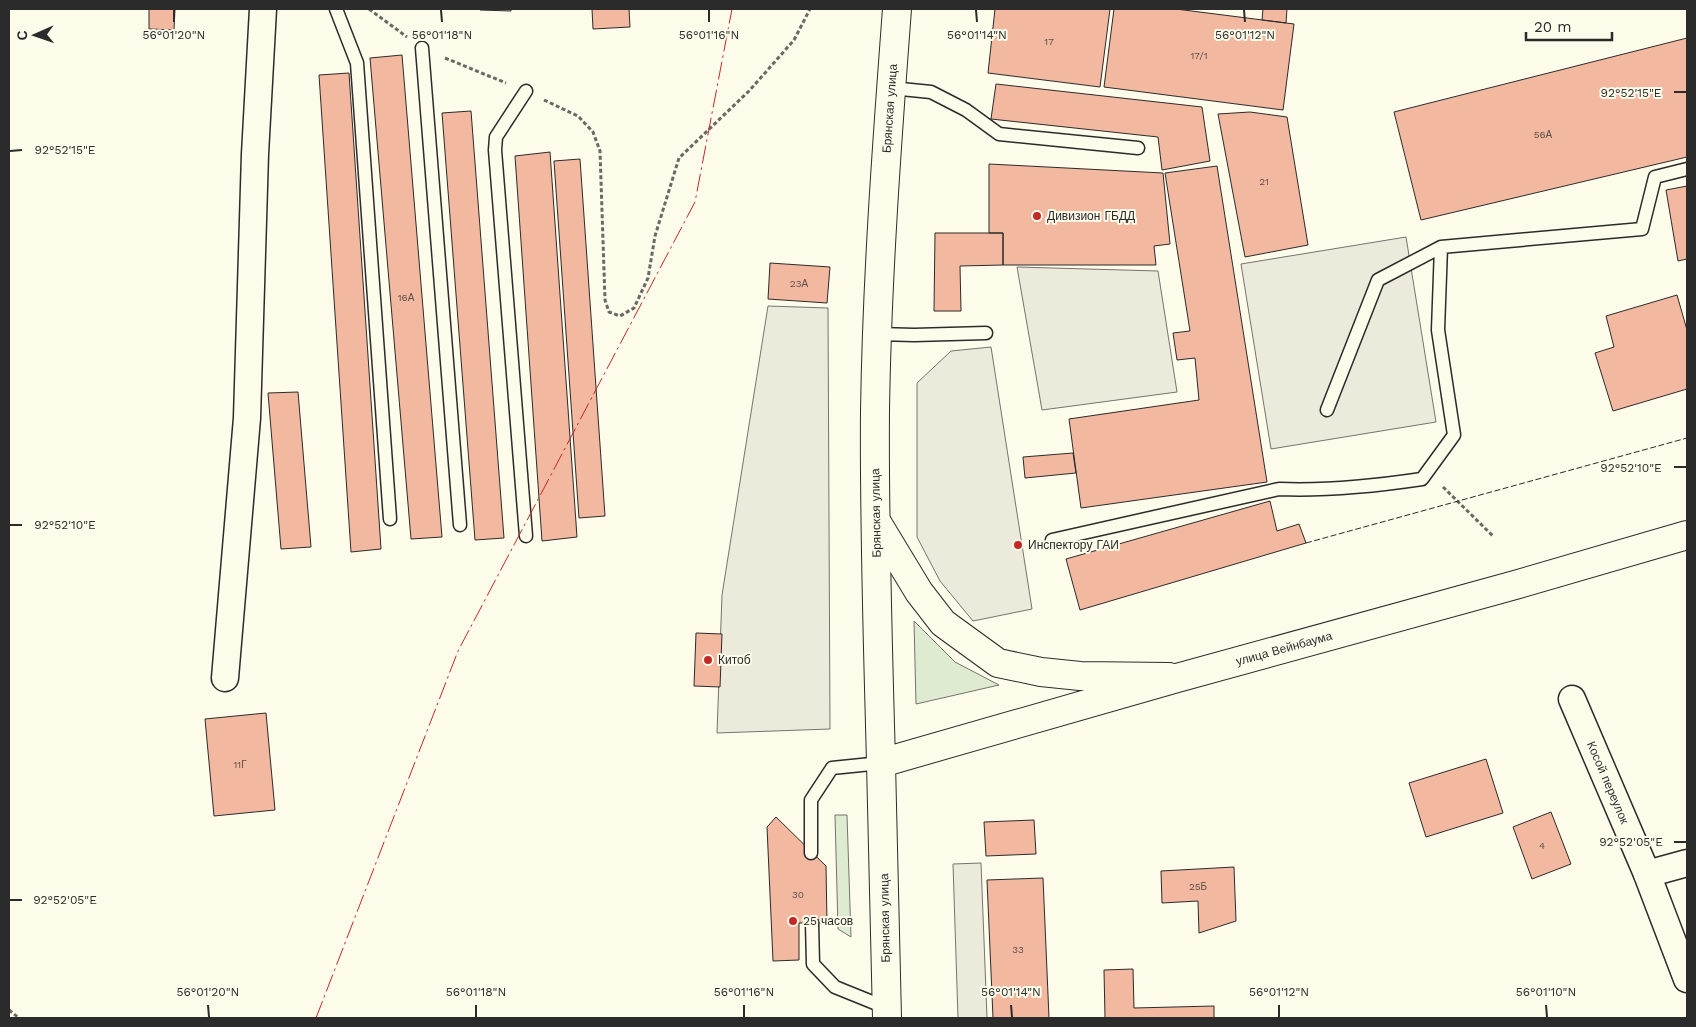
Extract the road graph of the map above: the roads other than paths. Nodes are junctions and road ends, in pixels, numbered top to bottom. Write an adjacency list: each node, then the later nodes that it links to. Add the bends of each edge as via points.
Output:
1 (263, 9): 19 (street, via 247,418)
2 (336, 9): 13 (lane, via 357,63)
3 (896, 9): 5 (main road, Брянская улица)
4 (422, 48): 15 (lane)
5 (891, 88): 7 (lane, via 931,92 966,110 999,134); 11 (main road, Брянская улица)
6 (526, 91): 17 (lane, via 496,137 495,150)
7 (1138, 148)
8 (1687, 169): 9 (lane, via 1655,177 1642,229)
9 (1441, 247): 12 (lane, via 1378,280); 18 (lane, via 1438,330 1454,435 1422,479 1381,485 1279,489)
10 (986, 333): 11 (lane)
11 (878, 334): 14 (main road, Брянская улица)
12 (1326, 410)
13 (390, 519)
14 (875, 520): 20 (main road, via 918,592 943,623 998,662 1041,672 1080,676); 22 (main road, Брянская улица)
15 (460, 525)
16 (1687, 535): 20 (main road, улица Вейнбаума)
17 (526, 536)
18 (1052, 540)
19 (225, 678)
20 (1177, 678): 22 (main road, улица Вейнбаума)
21 (1572, 699): 25 (street, Косой переулок)
22 (881, 764): 23 (lane, via 832,768 811,800); 28 (main road, Брянская улица)
23 (811, 853)
24 (1687, 863): 25 (street)
25 (1647, 874): 27 (street, Косой переулок)
26 (812, 923): 28 (lane, via 812,964 836,987)
27 (1687, 979)
28 (887, 1013)

